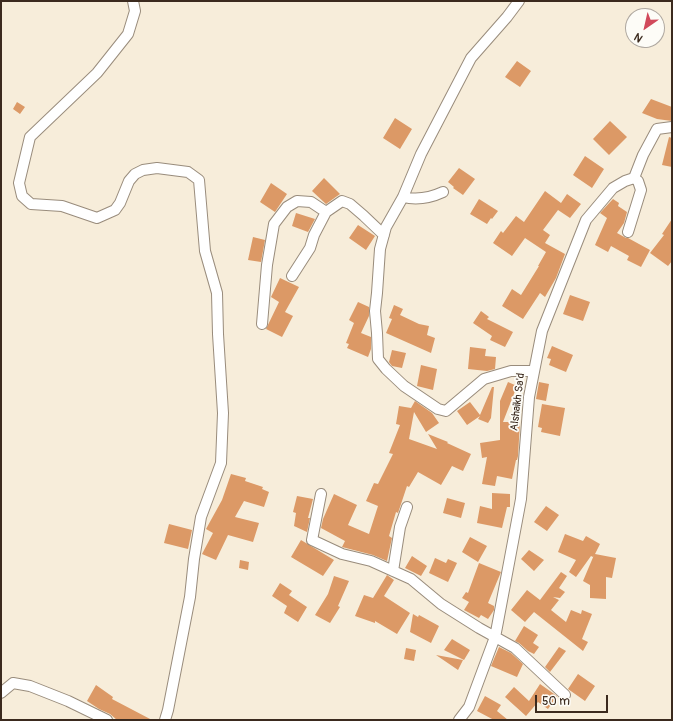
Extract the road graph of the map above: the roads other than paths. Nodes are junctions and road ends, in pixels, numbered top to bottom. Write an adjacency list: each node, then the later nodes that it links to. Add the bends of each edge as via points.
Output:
1 (133, 1): 20 (street, via 135,11 128,34 97,73 30,137 19,183 22,196 31,204 62,206 97,218 115,210 129,181 143,170 157,168 188,172 199,180 205,251 216,293 224,413 221,463 201,517 190,597)
2 (519, 1): 6 (street, via 471,58 421,154)
3 (672, 127): 4 (street, via 657,129)
4 (634, 178): 8 (street, via 641,190); 12 (street, Alshaikh Sa'd, via 625,180 613,188 586,220 542,331)
5 (443, 192): 6 (street, via 411,199)
6 (402, 197): 9 (street)
7 (326, 212): 9 (street, via 342,201 350,204); 10 (street, via 310,248); 11 (street, via 311,202 297,201 287,207 274,224 267,265)
8 (628, 232)
9 (384, 235): 12 (street, via 380,249 375,311 378,359 404,386 438,410 446,411 484,379 511,371)
10 (292, 276)
11 (262, 324)
12 (534, 371): 16 (street, Alshaikh Sa'd, via 529,397 521,499)
13 (321, 494): 15 (street, via 312,540 342,554 371,561)
14 (407, 507): 15 (street, via 400,527)
15 (393, 571): 16 (street, via 412,579 441,604)
16 (495, 637): 18 (street, via 515,648); 21 (street, Alshaikh Sa'd, via 468,707)
17 (1, 693): 19 (street, via 13,683 30,686)
18 (565, 695)
19 (107, 720)
20 (165, 720)
21 (459, 720)

